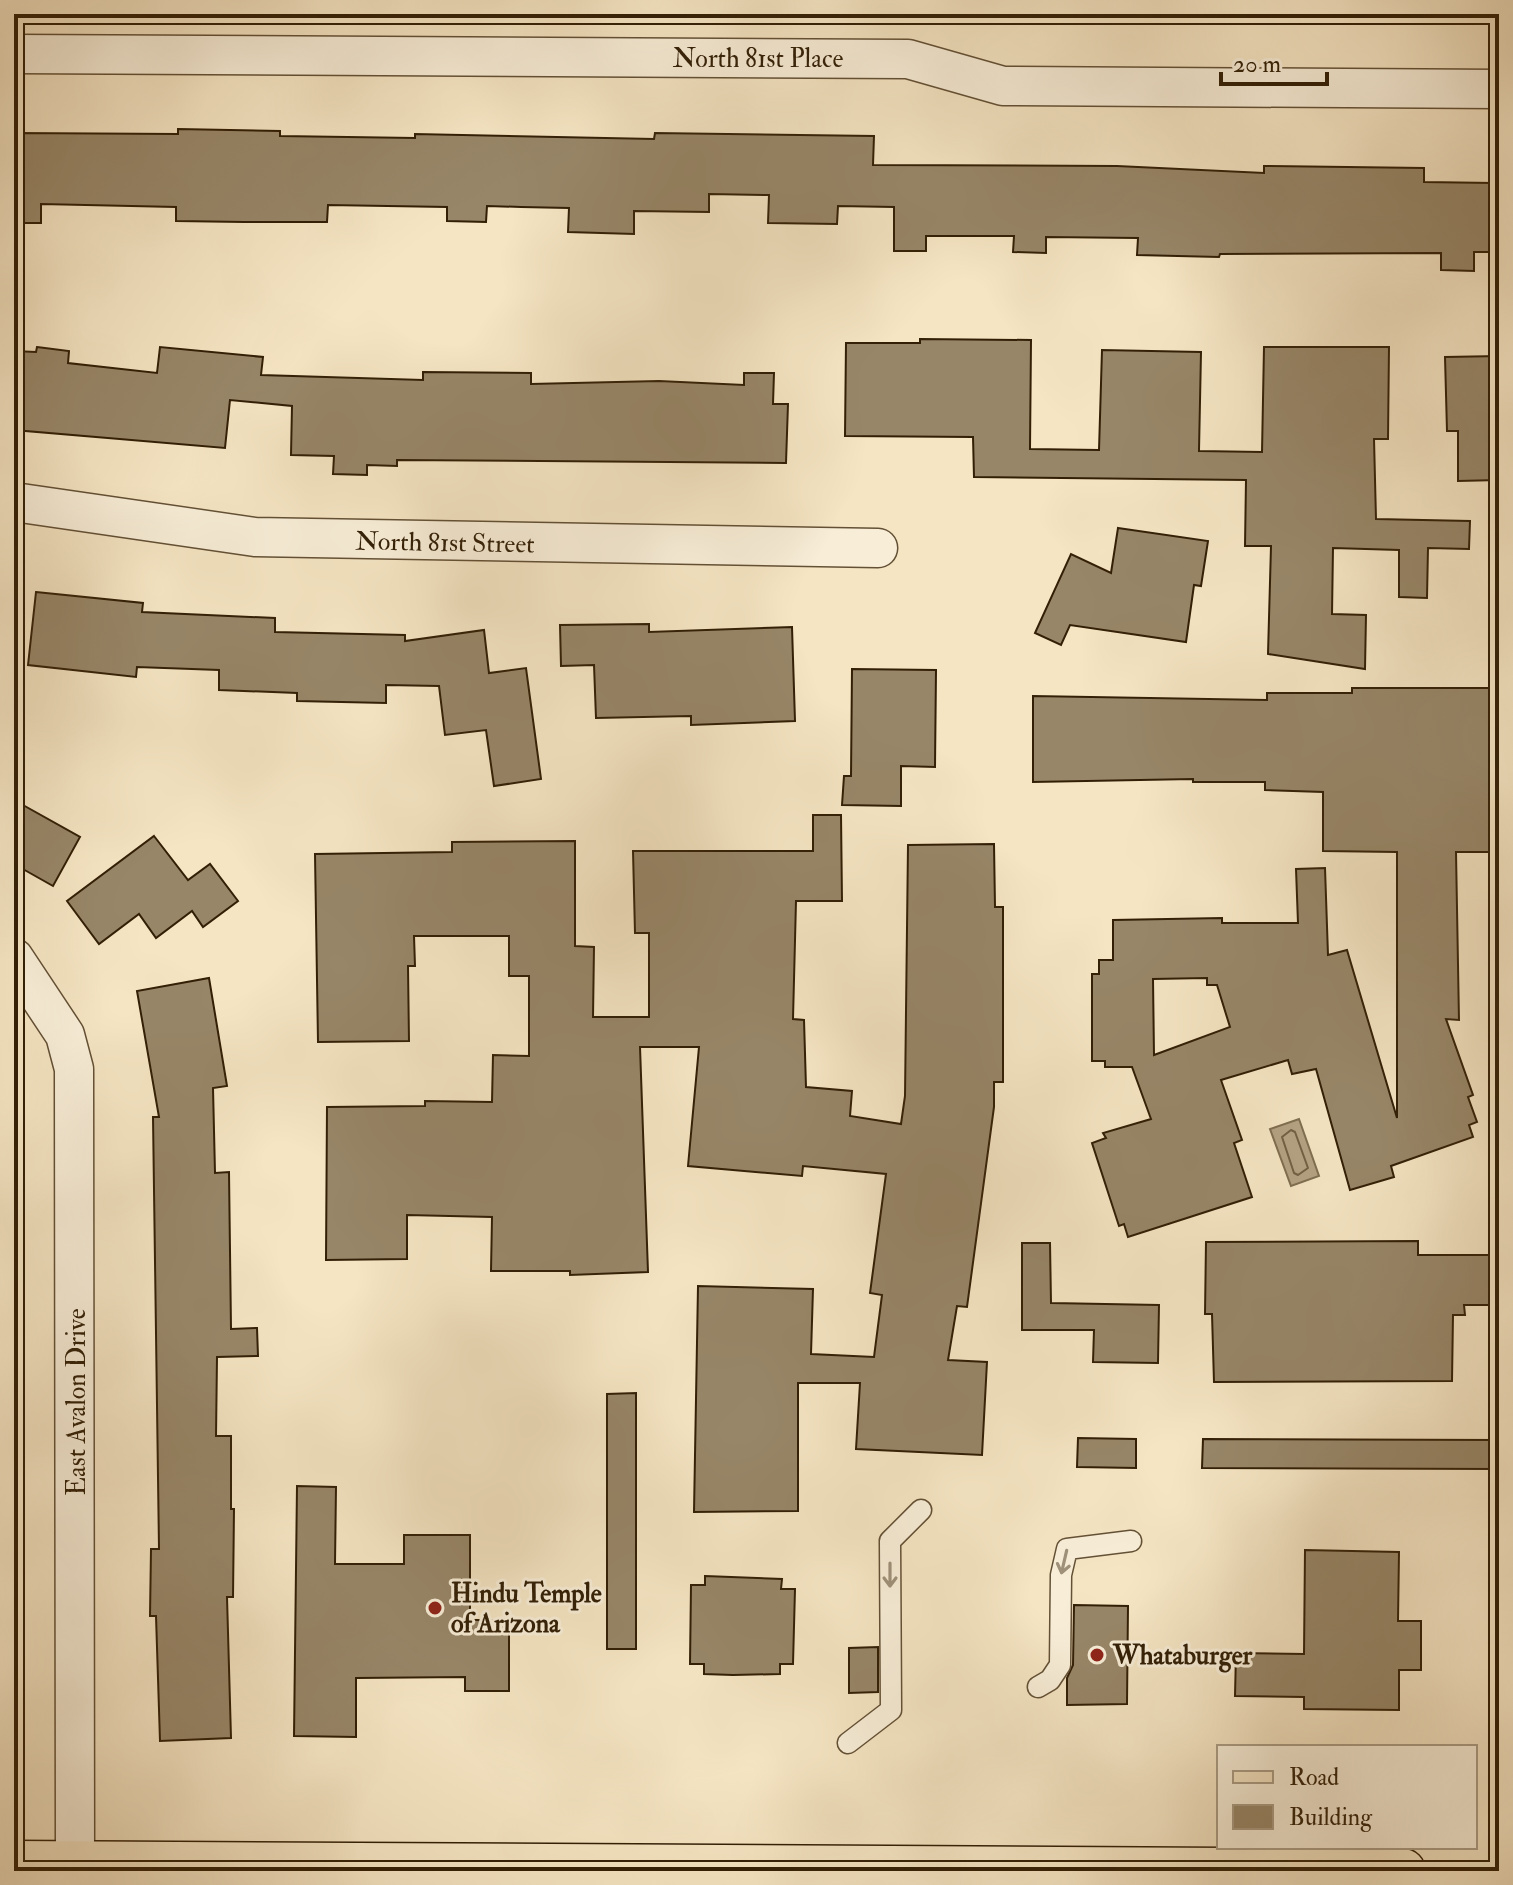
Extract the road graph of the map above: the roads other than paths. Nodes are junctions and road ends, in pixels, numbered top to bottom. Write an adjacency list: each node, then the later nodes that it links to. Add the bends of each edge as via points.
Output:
1 (14, 54): 2 (street, North 81st Place, via 908,59 1003,86)
2 (1499, 89)
3 (14, 502): 4 (street, North 81st Street, via 255,537)
4 (878, 548)
5 (14, 958): 11 (street, East Avalon Drive, via 65,1035 74,1069)
6 (921, 1510): 9 (lane, one-way to 9, via 890,1541 891,1710)
7 (1131, 1541): 8 (lane, one-way to 8, via 1067,1549 1061,1575 1060,1665)
8 (1038, 1687)
9 (848, 1743)
10 (14, 1863): 11 (main road)
11 (75, 1863): 12 (main road)
12 (625, 1869): 13 (main road)
13 (1403, 1871)

